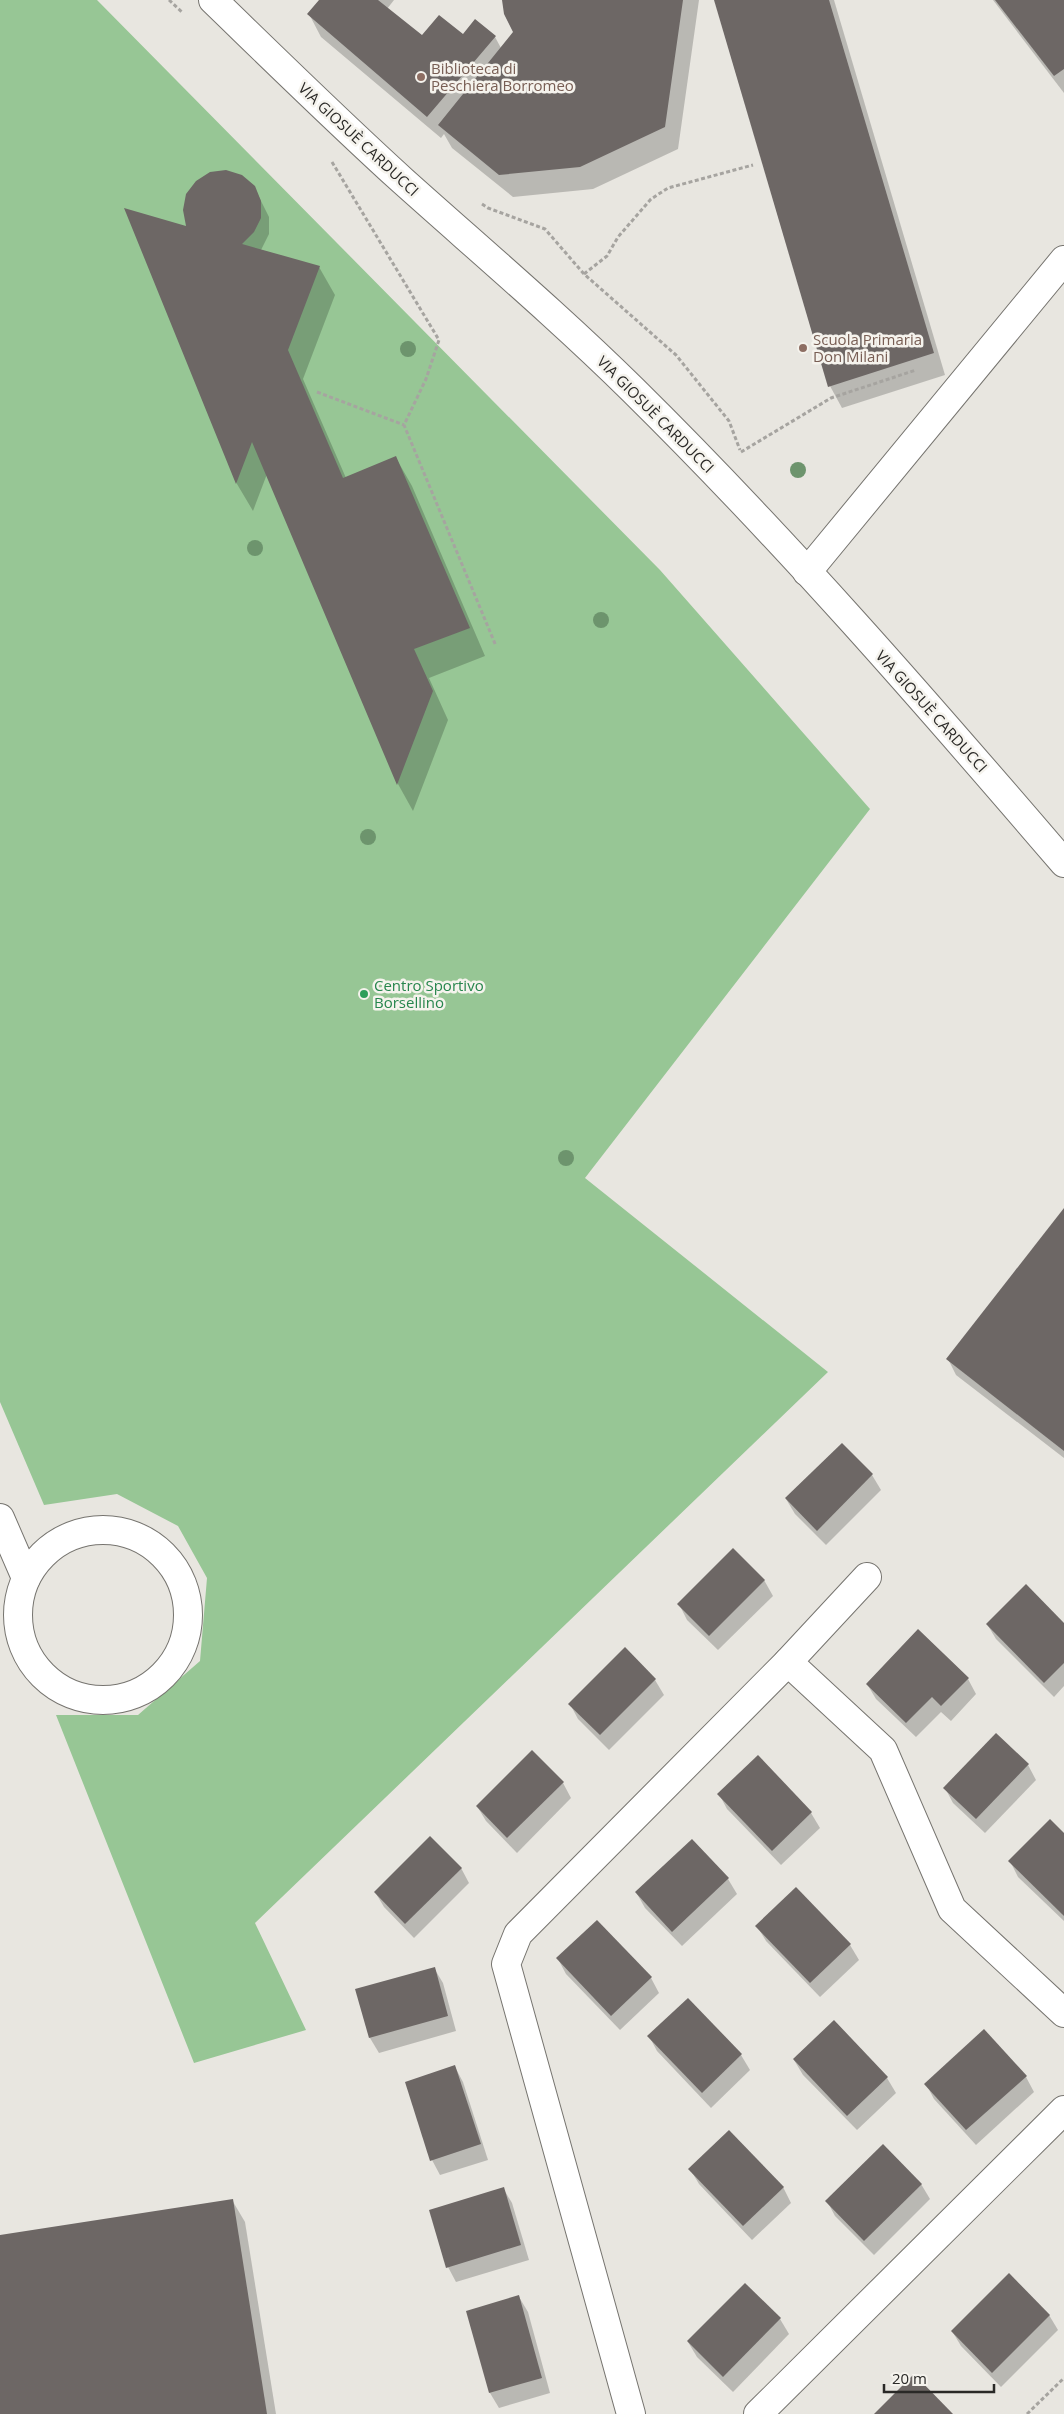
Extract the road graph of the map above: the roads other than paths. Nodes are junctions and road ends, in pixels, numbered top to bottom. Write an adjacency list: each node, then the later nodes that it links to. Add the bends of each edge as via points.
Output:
1 (213, 0): 3 (street, VIA GIOSUÈ CARDUCCI, via 328,112 489,255 631,388 760,518)
2 (1064, 260): 3 (street)
3 (807, 572): 4 (street, VIA GIOSUÈ CARDUCCI, via 940,718)
4 (1064, 863)
5 (0, 1518): 7 (street)
6 (867, 1577): 8 (street)
7 (26, 1578): 7 (street, via 18,1606 20,1636 31,1663 52,1684 78,1697 107,1701 136,1695 161,1679 179,1655 188,1630 189,1602 180,1576 164,1554 142,1538 116,1530 89,1530 63,1539 42,1555)
8 (788, 1662): 9 (street, via 883,1750 952,1909); 11 (street, via 518,1934 506,1964)
9 (1064, 2013)
10 (1064, 2110): 12 (street)
11 (631, 2414)
12 (758, 2414)

